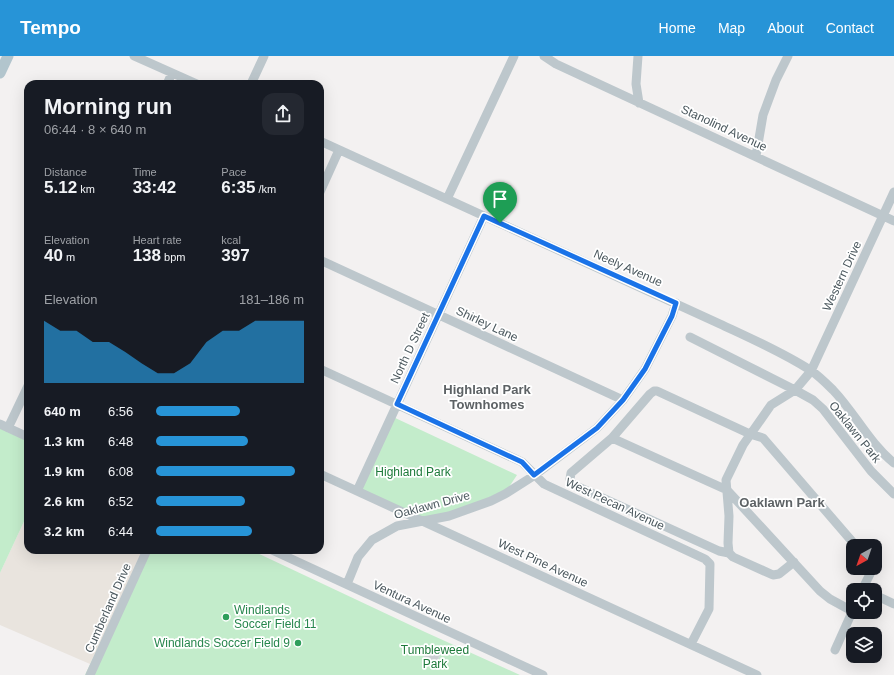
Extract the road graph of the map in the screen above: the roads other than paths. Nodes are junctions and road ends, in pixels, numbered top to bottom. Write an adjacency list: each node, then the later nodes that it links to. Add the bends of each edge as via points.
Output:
1 (8, 56): 8 (main road)
2 (134, 56): 9 (street)
3 (264, 56): 12 (street)
4 (514, 56): 19 (street)
5 (544, 56): 13 (street, Stanolind Avenue)
6 (638, 56): 13 (street, via 636,84)
7 (788, 56): 16 (street, via 763,115)
8 (0, 73)
9 (172, 73): 10 (street); 11 (street)
10 (169, 80)
11 (188, 80)
12 (253, 80)
13 (639, 103): 16 (street, Stanolind Avenue)
14 (324, 143): 15 (street, Neely Avenue)
15 (339, 150): 17 (street); 19 (street, Neely Avenue)
16 (756, 156): 21 (street, Stanolind Avenue)
17 (324, 183)
18 (894, 192): 21 (street, Western Drive)
19 (447, 199): 20 (street, Neely Avenue)
20 (484, 216): 24 (street, Neely Avenue); 25 (street, North D Street)
21 (883, 216): 22 (street, Stanolind Avenue); 27 (street, Western Drive)
22 (894, 220)
23 (324, 262): 25 (street, Shirley Lane)
24 (676, 303): 27 (street, Neely Avenue); 31 (street, Oaklawn Drive, via 645,369)
25 (438, 315): 31 (street, Shirley Lane); 32 (street, North D Street)
26 (690, 337): 29 (street, Oaklawn Park)
27 (811, 370): 29 (street); 37 (street, Neely Avenue, via 833,390 875,444)
28 (324, 371): 32 (street, West Pecan Avenue)
29 (795, 390): 34 (street, via 771,405); 42 (street, Oaklawn Park, via 823,409 870,471)
30 (24, 393): 33 (street)
31 (623, 400): 38 (street, Oaklawn Drive, via 597,428)
32 (397, 404): 38 (street, West Pecan Avenue, via 522,462); 41 (street, North D Street)
33 (4, 426): 35 (street)
34 (750, 434): 36 (street, via 654,391); 40 (street, via 726,480); 44 (street, via 763,438)
35 (24, 435)
36 (612, 438): 40 (street); 45 (street, via 571,473 572,484 719,551)
37 (894, 463)
38 (534, 475): 43 (street, Oaklawn Drive, via 491,501 448,516); 54 (street, West Pecan Avenue, via 544,484 709,562 709,608)
39 (324, 476): 41 (street, West Pine Avenue)
40 (727, 490): 45 (street); 48 (street)
41 (357, 491): 43 (street, West Pine Avenue)
42 (894, 494)
43 (422, 521): 49 (street, Oaklawn Drive, via 397,526 372,540 358,556); 54 (street, West Pine Avenue)
44 (850, 539)
45 (729, 553): 48 (street, via 773,575 779,574)
46 (145, 554): 56 (street, Cumberland Drive)
47 (281, 554): 49 (street, Ventura Avenue)
48 (794, 562): 52 (street, via 820,591)
49 (347, 584): 57 (street, Ventura Avenue)
50 (882, 598): 51 (street)
51 (894, 604)
52 (846, 607)
53 (849, 619): 55 (street)
54 (691, 644): 58 (street, West Pine Avenue)
55 (835, 650)
56 (90, 675)
57 (543, 675)
58 (757, 675)

